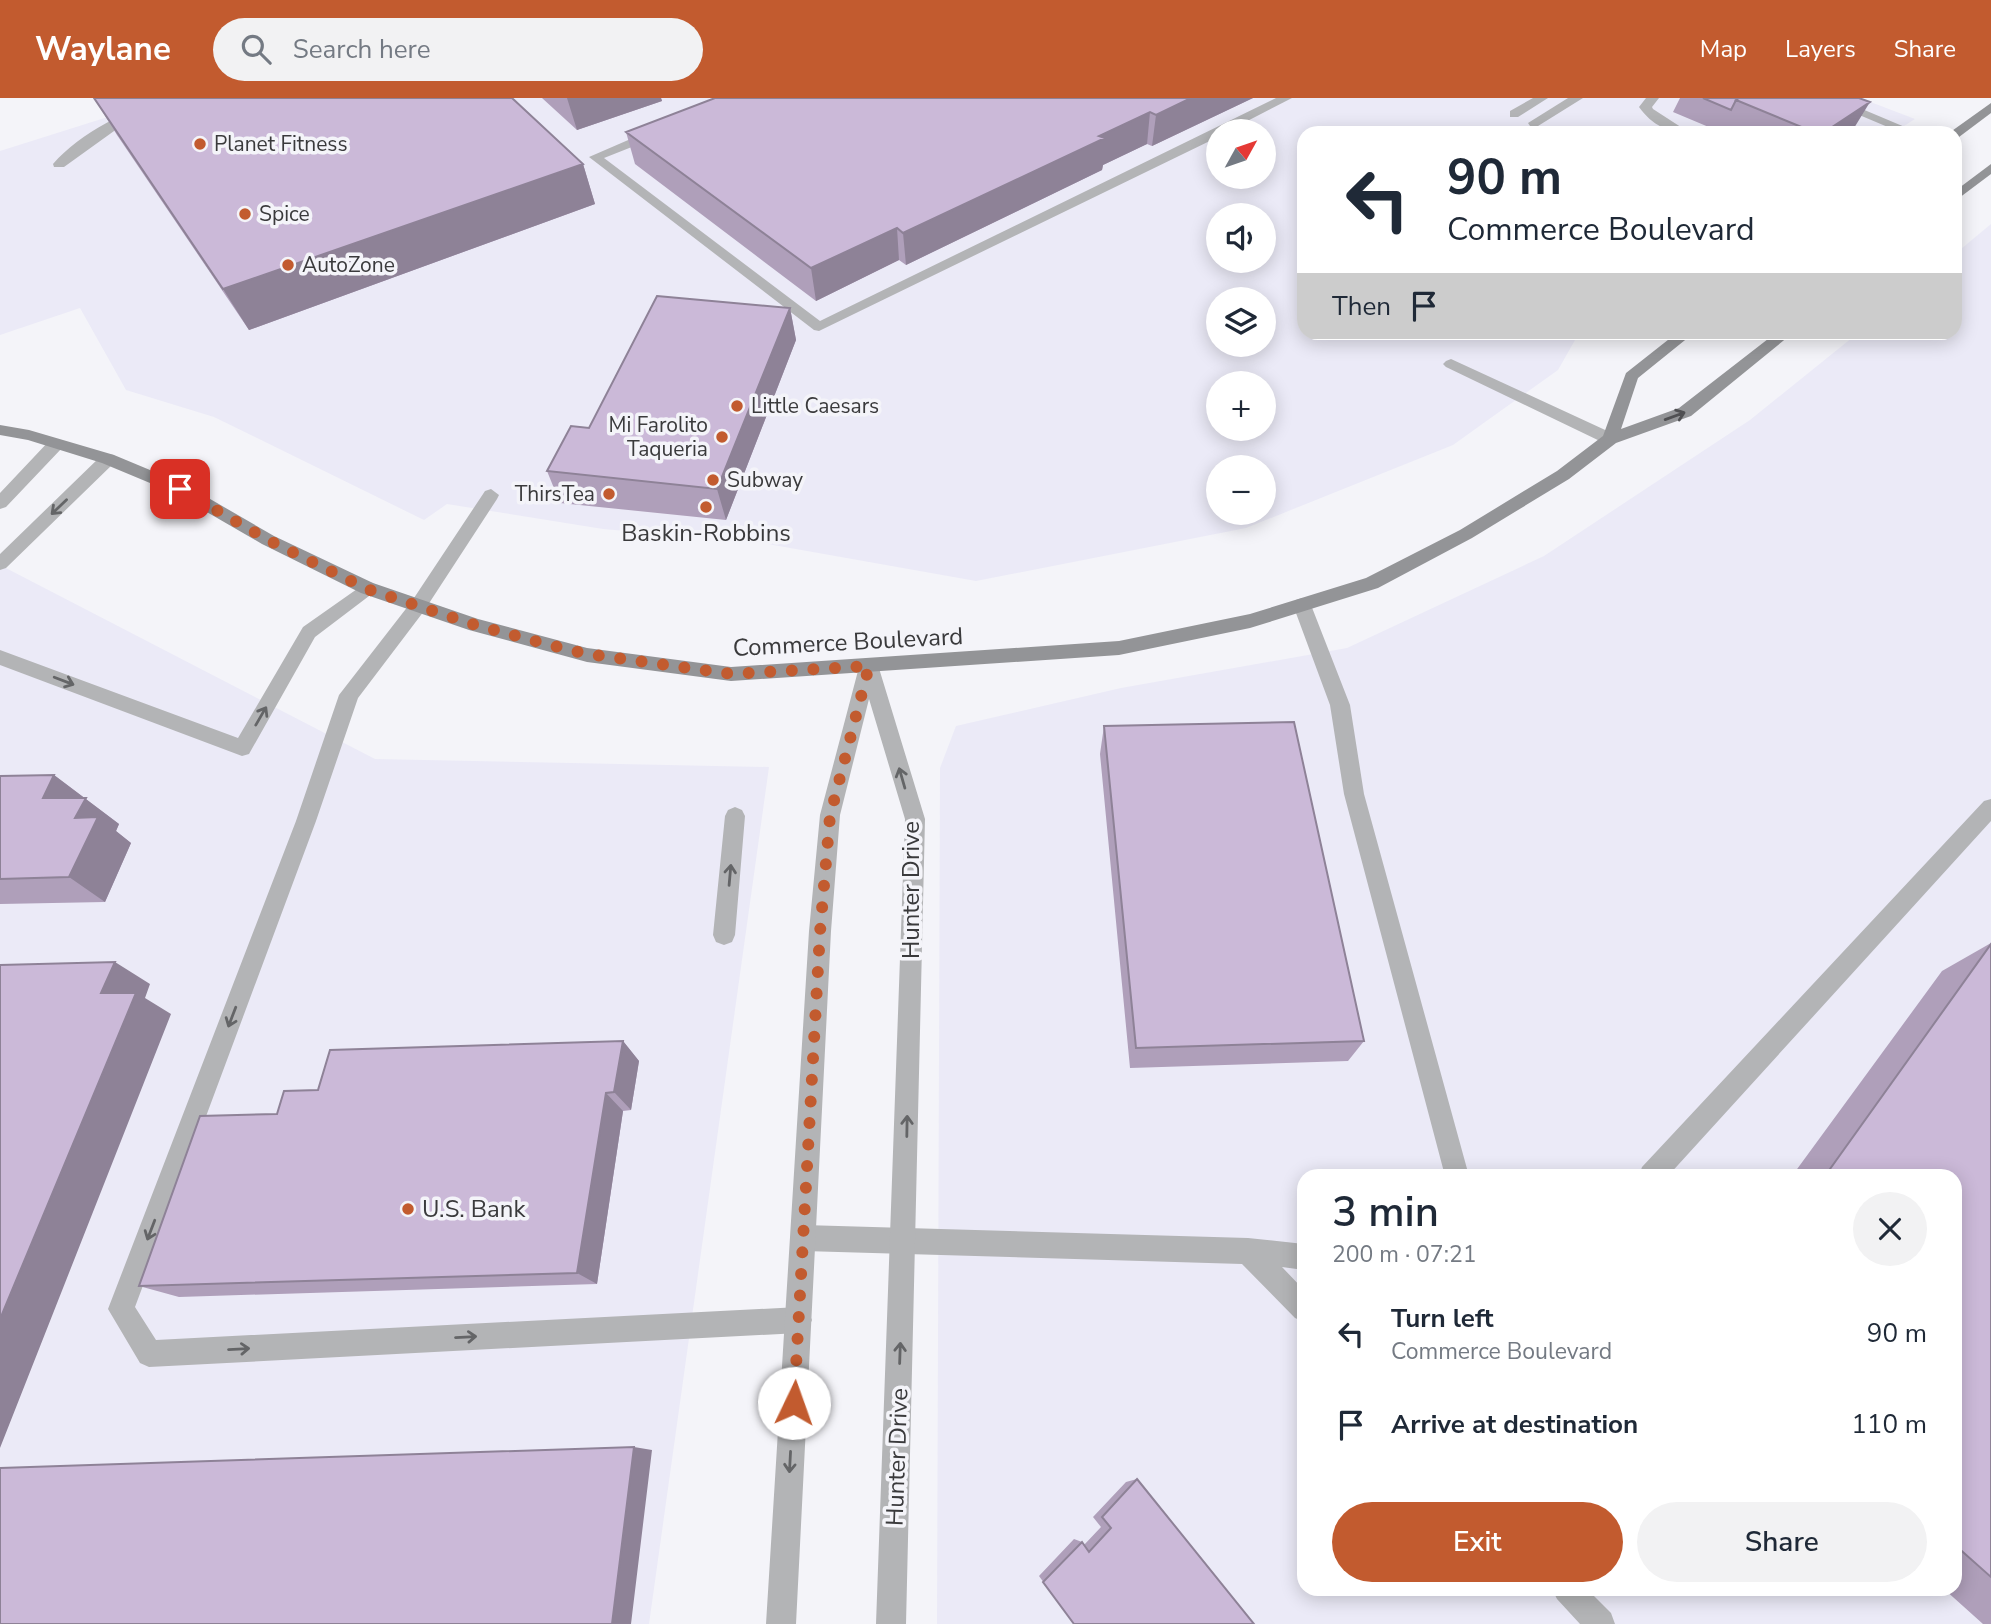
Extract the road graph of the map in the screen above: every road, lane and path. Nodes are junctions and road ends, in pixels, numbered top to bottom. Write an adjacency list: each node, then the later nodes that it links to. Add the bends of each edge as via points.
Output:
1 (182, 98): 16 (street, via 148,107 92,136)
2 (1286, 98): 9 (street)
3 (1542, 98): 8 (street)
4 (1577, 98): 10 (street)
5 (1654, 98): 11 (street, via 1645,107)
6 (1825, 98): 12 (street)
7 (1991, 107): 14 (street)
8 (1514, 114)
9 (1243, 119)
10 (1534, 123)
11 (1667, 126)
12 (1895, 126)
13 (667, 129): 15 (street, via 595,157 819,327)
14 (1962, 129)
15 (1206, 137)
16 (59, 164)
17 (1991, 168): 18 (street)
18 (1962, 191)
19 (1678, 340): 23 (street, via 1632,376)
20 (1777, 340): 23 (street, Commerce Boulevard, one-way to 20, via 1685,412)
21 (1451, 364): 23 (street)
22 (0, 430): 24 (street, Commerce Boulevard)
23 (1610, 439): 30 (street, Commerce Boulevard, via 1563,475 1466,534 1372,583)
24 (56, 444): 25 (street, Commerce Boulevard); 27 (street)
25 (108, 459): 28 (street, one-way to 28); 29 (street, Commerce Boulevard, via 180,489)
26 (491, 495): 31 (street)
27 (0, 503)
28 (0, 564)
29 (367, 589): 31 (street, Commerce Boulevard); 32 (street, one-way to 29, via 242,748 309,632)
30 (1302, 605): 33 (street, Commerce Boulevard, via 1250,621 1119,648); 37 (street, via 1340,705 1354,794)
31 (418, 606): 33 (street, Commerce Boulevard, via 587,654 732,674); 44 (street, one-way to 44, via 349,695 306,821 121,1309 149,1354)
32 (0, 657)
33 (869, 666): 39 (street, via 830,816); 40 (street, Hunter Drive, one-way to 33, via 915,819)
34 (1991, 807): 38 (street)
35 (735, 816): 36 (street, one-way to 35)
36 (724, 935)
37 (1455, 1169)
38 (1657, 1169)
39 (804, 1238): 40 (street); 44 (street)
40 (904, 1241): 41 (street); 47 (street, Hunter Drive, one-way to 40)
41 (1248, 1251): 42 (street); 43 (street)
42 (1297, 1256)
43 (1297, 1303)
44 (799, 1320): 46 (street, one-way to 46)
45 (1574, 1596): 48 (street)
46 (781, 1624)
47 (891, 1624)
48 (1600, 1624)

